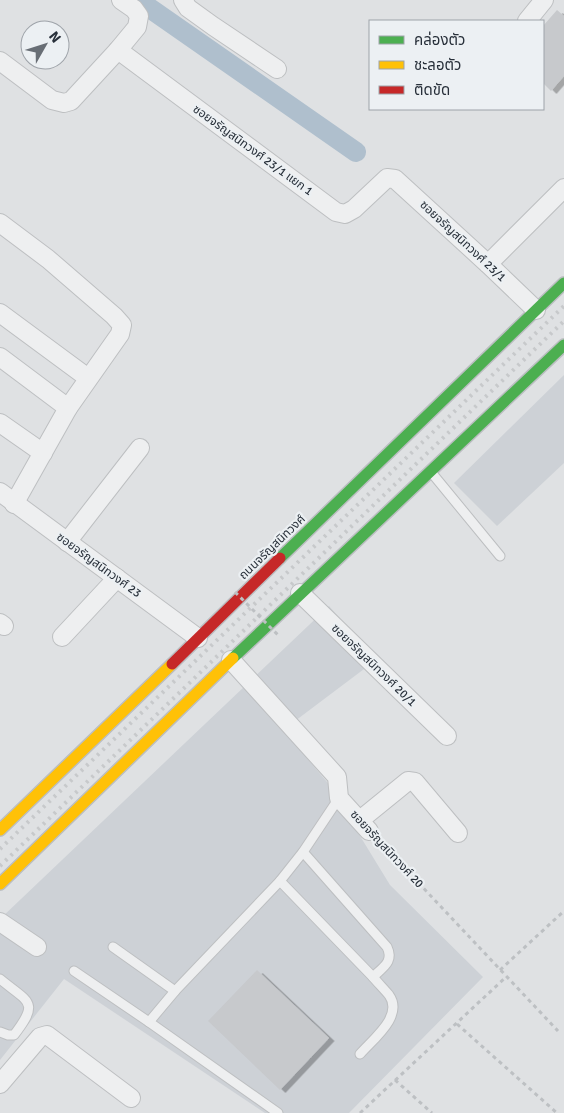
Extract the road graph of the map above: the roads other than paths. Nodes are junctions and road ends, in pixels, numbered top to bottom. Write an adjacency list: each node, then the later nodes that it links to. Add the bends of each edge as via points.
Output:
1 (121, 0): 5 (street, via 139,16 137,26)
2 (183, 0): 7 (street, via 188,8 207,22)
3 (544, 0): 4 (street)
4 (528, 20)
5 (118, 50): 6 (street, via 71,101 64,103 52,100); 8 (street, ซอยจรัญสนิทวงศ์ 23/1 แยก 1, via 336,212 345,214 354,209)
6 (0, 61)
7 (278, 69)
8 (387, 178): 11 (street, ซอยจรัญสนิทวงศ์ 23/1, via 395,179)
9 (564, 188): 11 (street)
10 (0, 223): 17 (street, via 122,325 120,334)
11 (488, 264): 13 (street, ซอยจรัญสนิทวงศ์ 23/1)
12 (564, 283): 13 (main road, ถนนจรัญสนิทวงศ์)
13 (536, 310): 30 (main road, ถนนจรัญสนิทวงศ์)
14 (0, 312): 17 (street)
15 (564, 345): 22 (main road)
16 (0, 357): 18 (street)
17 (88, 378): 18 (street)
18 (68, 408): 21 (street)
19 (0, 423): 21 (street)
20 (140, 448): 25 (street)
21 (43, 453): 24 (street)
22 (430, 470): 26 (lane); 28 (main road)
23 (0, 492): 24 (street, ซอยจรัญสนิทวงศ์ 23)
24 (14, 504): 25 (street, ซอยจรัญสนิทวงศ์ 23)
25 (67, 542): 27 (street, ซอยจรัญสนิทวงศ์ 23)
26 (500, 556)
27 (117, 578): 29 (street); 30 (street, ซอยจรัญสนิทวงศ์ 23)
28 (300, 592): 31 (main road); 32 (street, ซอยจรัญสนิทวงศ์ 20/1)
29 (62, 637)
30 (198, 643): 34 (main road, ถนนจรัญสนิทวงศ์)
31 (224, 663): 33 (street, via 337,778); 38 (main road)
32 (447, 736)
33 (339, 798): 35 (street, ซอยจรัญสนิทวงศ์ 20, via 365,826 408,781 415,782); 36 (lane)
34 (0, 830)
35 (458, 833)
36 (304, 852): 37 (lane); 43 (lane, via 387,947 390,954 388,962)
37 (280, 881): 43 (lane); 45 (lane)
38 (0, 884)
39 (0, 922): 41 (street)
40 (113, 946): 45 (lane)
41 (37, 947)
42 (74, 972): 46 (lane)
43 (373, 977): 48 (lane, via 390,997 394,1009 389,1021)
44 (0, 979): 47 (lane, via 28,1002 30,1010 14,1035)
45 (175, 991): 46 (lane)
46 (149, 1022): 51 (lane)
47 (0, 1032)
48 (360, 1054)
49 (0, 1084): 50 (street, via 40,1037 47,1035)
50 (131, 1098)
51 (278, 1113)

